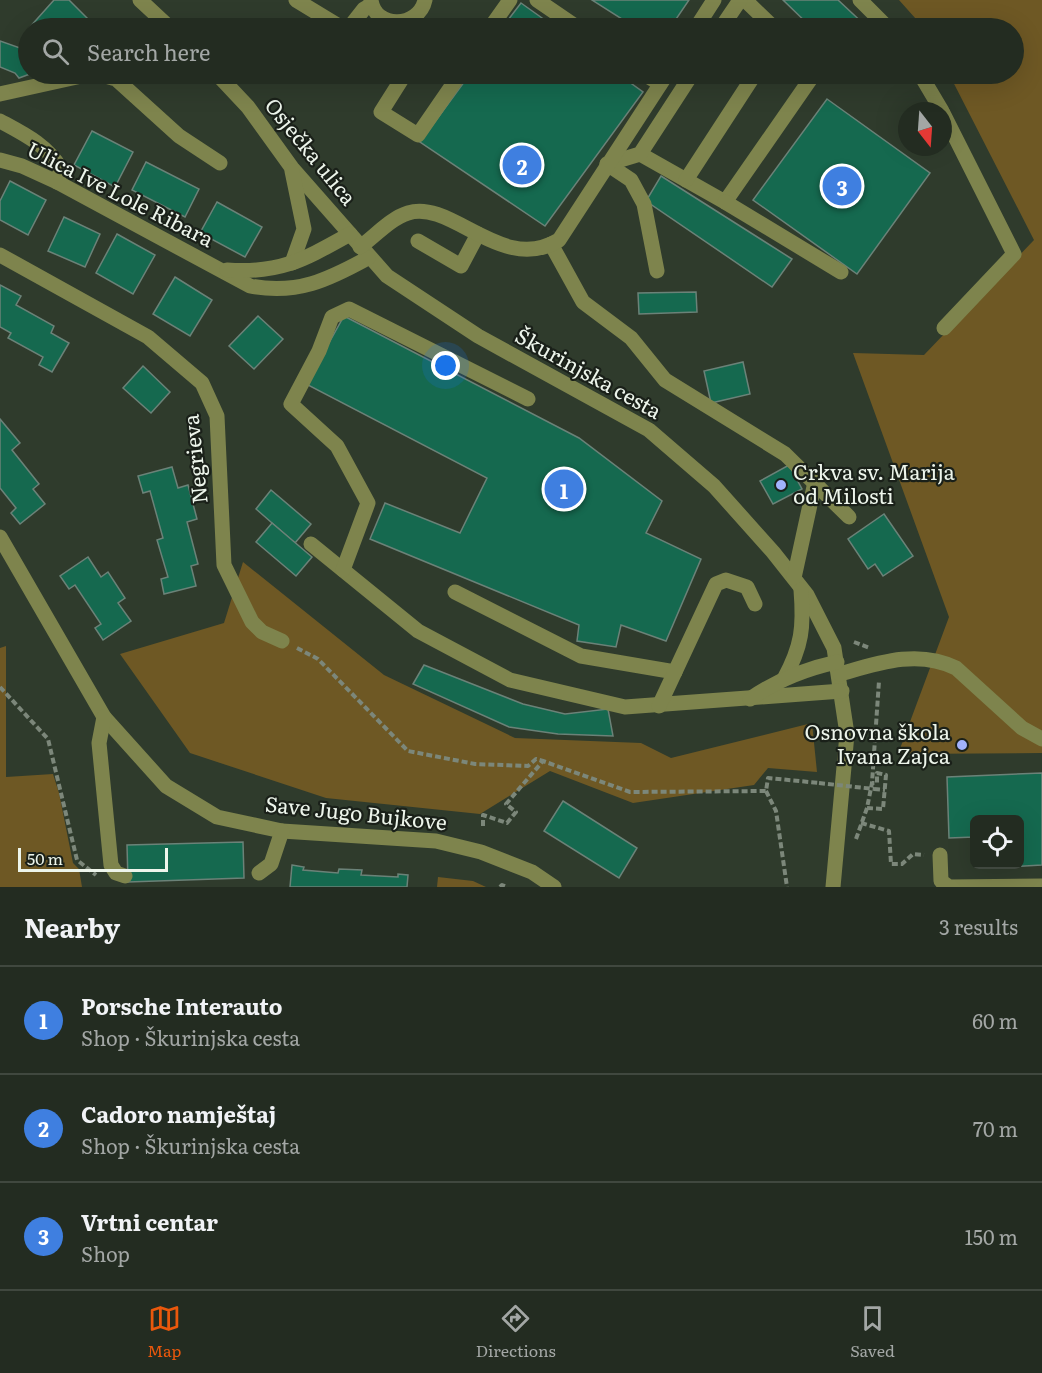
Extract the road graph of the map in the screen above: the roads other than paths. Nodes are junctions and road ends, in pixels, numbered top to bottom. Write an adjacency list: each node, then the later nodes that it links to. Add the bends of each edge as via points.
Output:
1 (140, 0): 11 (street)
2 (296, 0): 12 (street)
3 (425, 0): 15 (street)
4 (510, 0): 16 (street)
5 (537, 0): 17 (street)
6 (714, 0): 18 (street)
7 (740, 0): 19 (street)
8 (745, 0): 20 (street)
9 (860, 0): 21 (street)
10 (371, 2): 13 (street); 14 (street)
11 (159, 18)
12 (326, 18)
13 (357, 18)
14 (384, 18)
15 (413, 18)
16 (497, 18)
17 (563, 18)
18 (702, 18)
19 (728, 18)
20 (764, 18)
21 (878, 18)
22 (45, 84): 32 (street)
23 (122, 84): 38 (street, via 179,136)
24 (226, 84): 40 (street, Osječka ulica)
25 (399, 84): 26 (street, via 381,112 418,135)
26 (453, 84)
27 (660, 84): 39 (street)
28 (686, 84): 36 (street)
29 (748, 84): 41 (street)
30 (807, 84): 43 (street)
31 (926, 84): 33 (street)
32 (0, 94)
33 (936, 102)
34 (0, 121): 42 (street, via 33,139 54,157 61,169)
35 (952, 132): 54 (street, via 1014,254)
36 (640, 154): 39 (street); 41 (street)
37 (0, 160): 42 (street, Ulica Ive Lole Ribara)
38 (220, 162)
39 (607, 164): 47 (street, via 559,240); 52 (street, via 631,180 644,204)
40 (292, 168): 44 (street, Osječka ulica); 50 (street, via 304,229)
41 (686, 180): 43 (street)
42 (57, 182): 51 (street, Ulica Ive Lole Ribara)
43 (725, 202): 53 (street)
44 (350, 234): 48 (street, Osječka ulica); 50 (street, Ulica Ive Lole Ribara)
45 (478, 234): 46 (street, via 461,266); 47 (street, via 503,246 522,249); 48 (street, Ulica Ive Lole Ribara, via 436,216 413,212 400,217)
46 (418, 241)
47 (551, 244): 56 (street, via 583,302 631,338 665,380 785,454)
48 (364, 253): 51 (street, Ulica Ive Lole Ribara, via 322,281 299,288 273,290 250,286); 61 (street, Škurinjska cesta, via 393,281 440,314 649,430 714,486)
49 (0, 255): 64 (street, Negrieva, via 148,337 202,383 217,416 224,565 252,622 262,632)
50 (292, 264): 51 (street, Ulica Ive Lole Ribara, via 270,270)
51 (221, 270)
52 (657, 271)
53 (841, 272)
54 (944, 328)
55 (528, 399): 60 (street, via 349,309 332,317 291,404 337,446 368,503)
56 (815, 482): 57 (street); 61 (street)
57 (849, 518)
58 (0, 537): 71 (street, Save Jugo Bujkove)
59 (311, 544): 60 (street)
60 (342, 570): 70 (street, via 418,631 510,680 625,707)
61 (797, 583): 65 (street, Škurinjska cesta, via 834,646); 67 (street, via 804,627)
62 (454, 592): 66 (street, via 581,656)
63 (755, 604): 66 (street, via 747,587 726,580 716,584)
64 (282, 641)
65 (839, 668): 67 (street, via 815,667); 68 (street, Škurinjska cesta); 72 (street, via 895,659 943,662)
66 (675, 672): 70 (street)
67 (784, 679): 69 (street)
68 (842, 692): 69 (street); 79 (street, Škurinjska cesta, via 847,734)
69 (750, 699): 70 (street)
70 (659, 706)
71 (105, 717): 73 (street, Save Jugo Bujkove, via 166,786 217,817); 76 (street, via 99,743 111,865 116,873)
72 (1042, 740)
73 (282, 831): 75 (street, via 271,864); 78 (street, Save Jugo Bujkove, via 436,841 481,852 532,872)
74 (940, 855): 77 (street, via 941,881 949,887)
75 (259, 873)
76 (125, 876)
77 (1042, 886)
78 (554, 887)
79 (833, 887)

